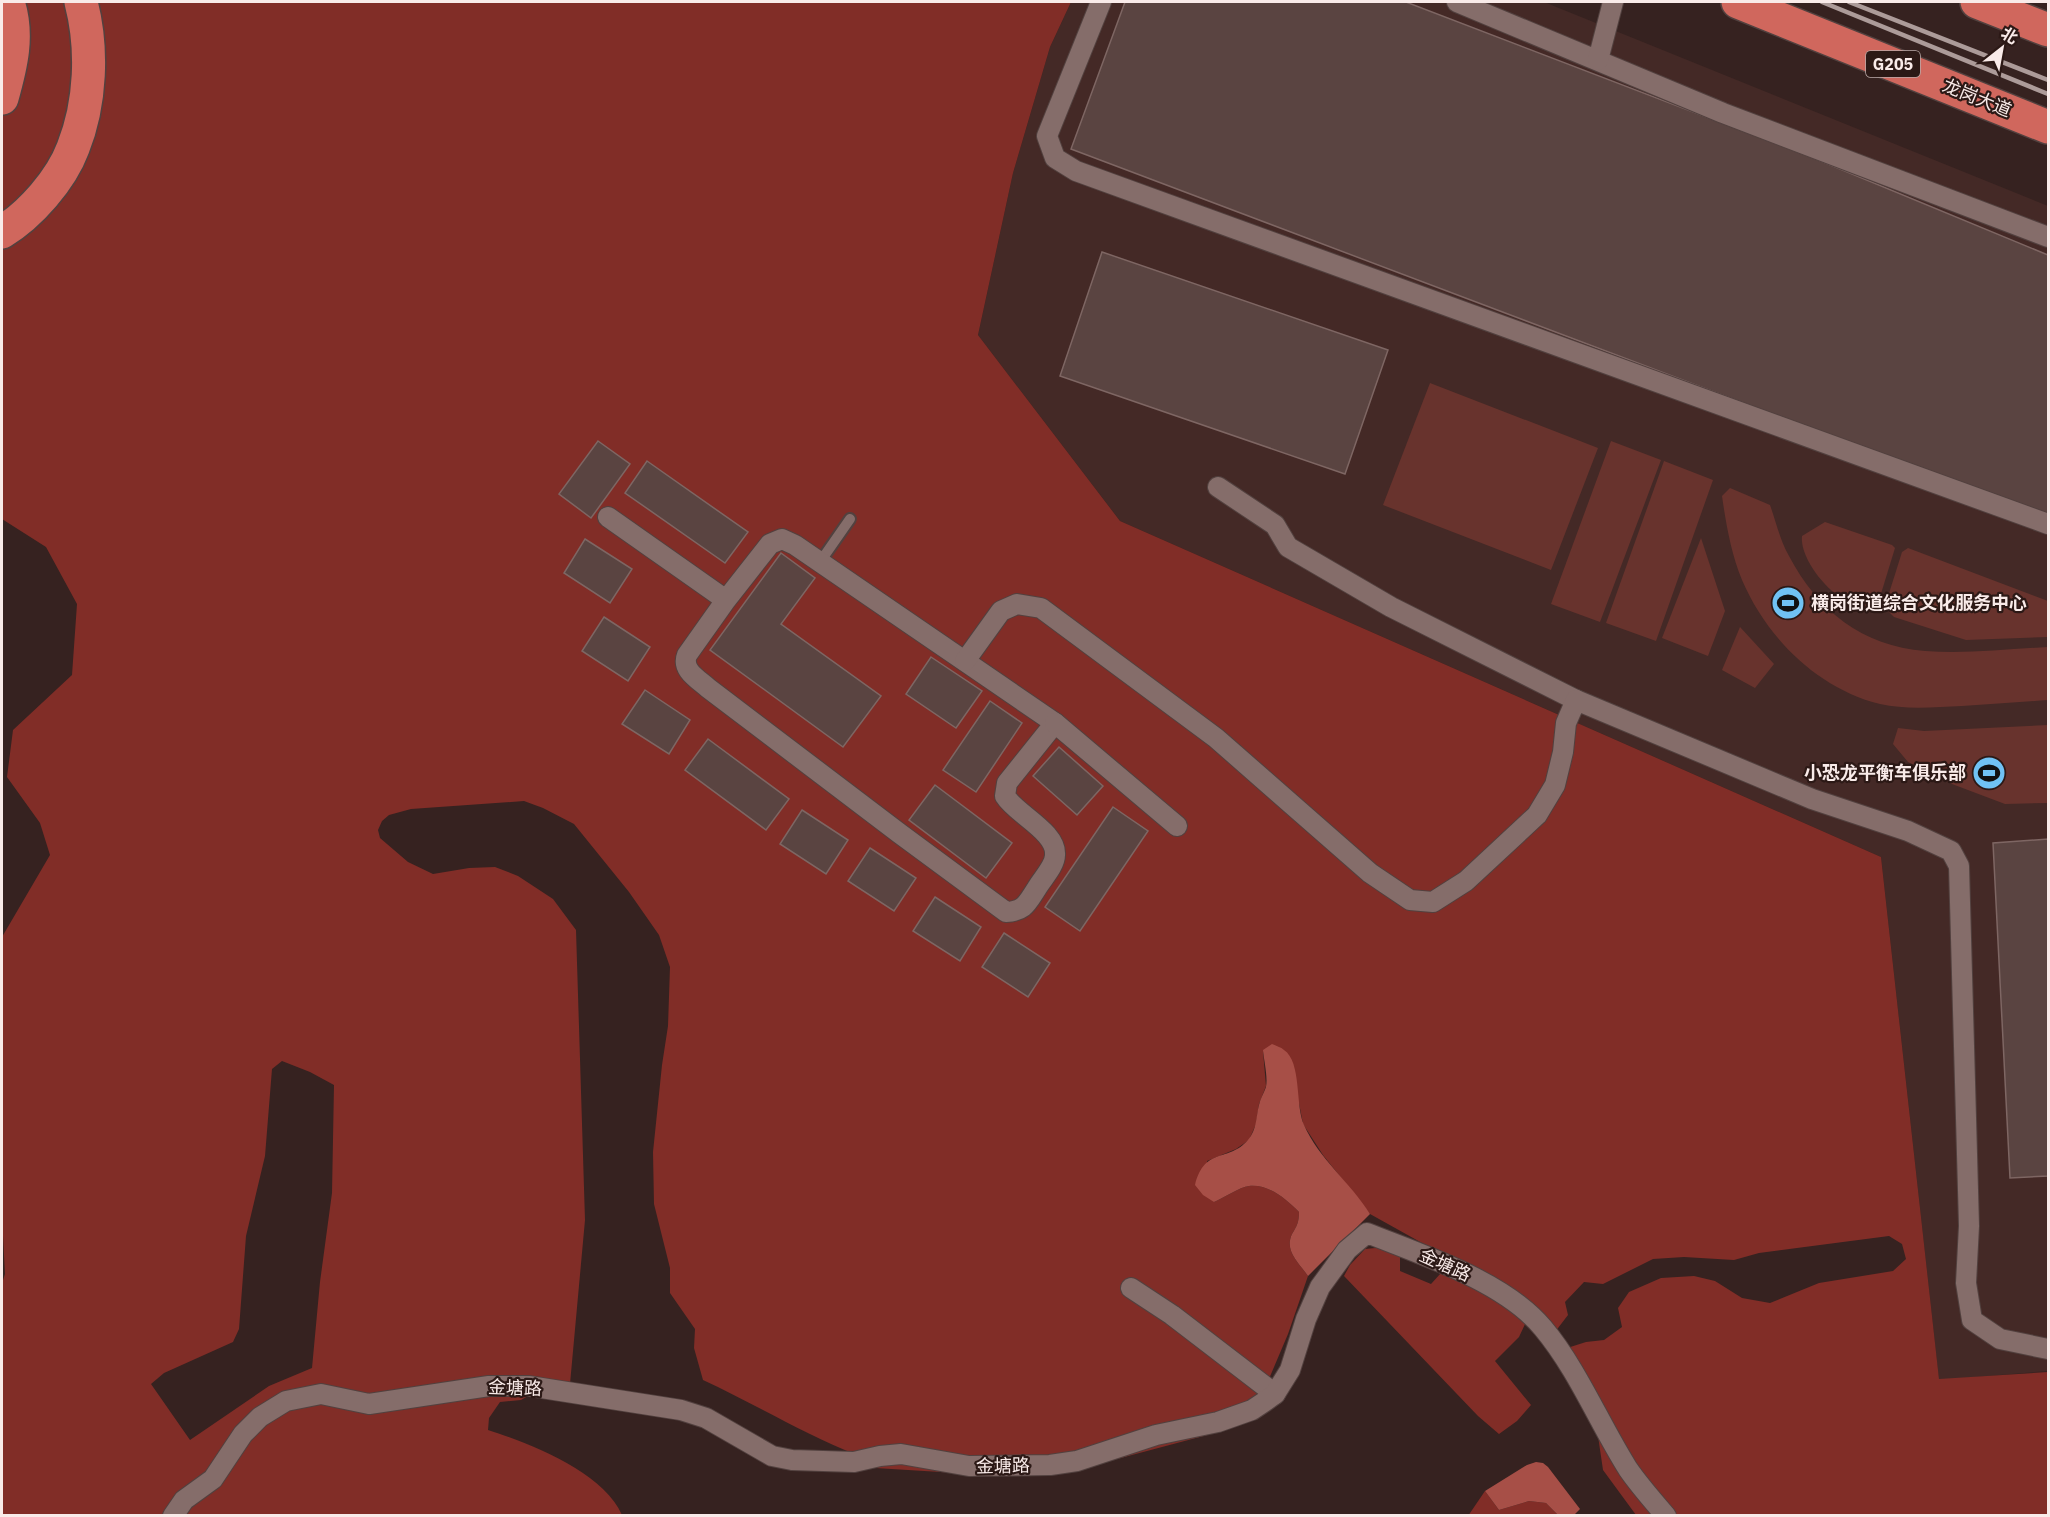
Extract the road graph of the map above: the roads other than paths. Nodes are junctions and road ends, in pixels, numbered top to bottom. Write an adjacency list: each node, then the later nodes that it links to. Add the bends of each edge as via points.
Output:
1 (8, 2): 10 (highway, via 13,15 13,59)
2 (81, 2): 12 (highway, via 88,49 87,82 73,149 36,205)
3 (1101, 2): 17 (street, via 1047,136 1055,158 1076,171)
4 (1457, 2): 9 (street)
5 (1613, 2): 9 (street)
6 (1738, 2): 11 (highway, 龙岗大道 / G205)
7 (1977, 2): 8 (highway)
8 (2049, 30)
9 (1598, 60): 13 (street)
10 (2, 98)
11 (2049, 128)
12 (2, 232)
13 (2049, 237)
14 (1218, 487): 21 (street, via 1275,525 1288,547 1391,607)
15 (608, 517): 19 (street)
16 (850, 519): 18 (lane)
17 (2049, 524)
18 (820, 562): 19 (street, via 782,539 770,544); 20 (street)
19 (726, 600): 22 (street, via 687,656 687,669 1006,912 1018,911 1026,905 1055,856 1053,844 1043,831 1011,806 1005,796 1007,783)
20 (965, 661): 21 (street, via 1002,612 1017,604 1041,608 1216,738 1370,873 1410,900 1433,902 1466,881 1537,815 1555,785 1566,723); 22 (street)
21 (1576, 700): 25 (street, via 1749,774 1908,831 1951,851 1959,866 1969,1226 1966,1283 1972,1320 2000,1339)
22 (1055, 723): 23 (street)
23 (1178, 826)
24 (1131, 1288): 26 (street)
25 (2049, 1349)
26 (1275, 1394): 27 (street, 金塘路, via 1252,1410 1228,1419 1156,1435 1077,1461 969,1467 901,1454 854,1462 781,1459 688,1412 530,1386 489,1386 369,1404 308,1395 272,1408 252,1424 213,1479 184,1500); 28 (street, 金塘路, via 1290,1370 1320,1287 1347,1250 1374,1226 1482,1282 1542,1327 1589,1398 1629,1470)
27 (173, 1515)
28 (1666, 1515)

